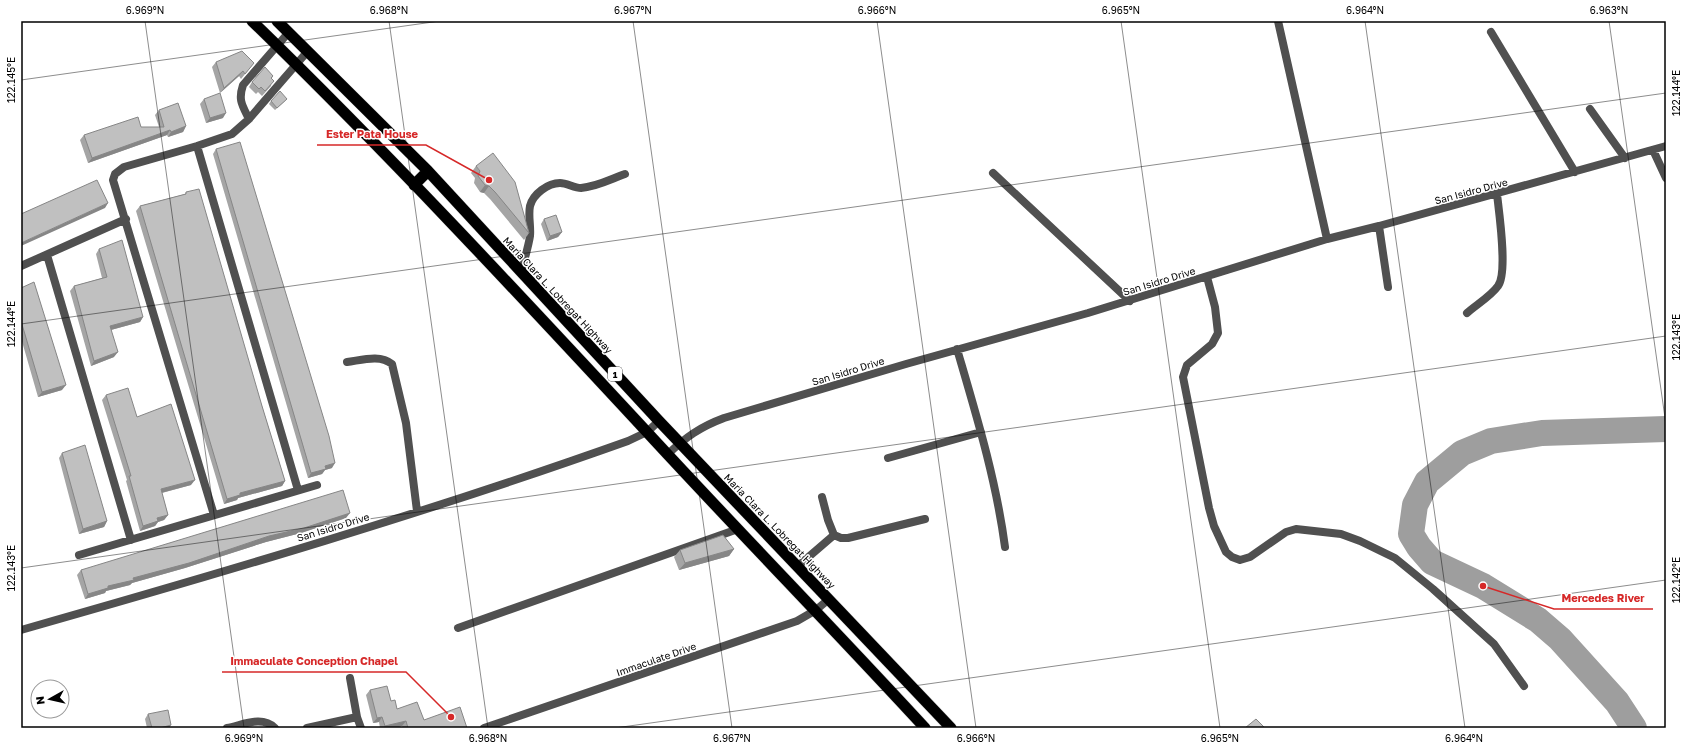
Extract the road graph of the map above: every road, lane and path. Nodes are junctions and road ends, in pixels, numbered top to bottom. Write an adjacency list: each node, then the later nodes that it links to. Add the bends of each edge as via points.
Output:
1 (252, 21): 6 (highway, 1)
2 (277, 21): 4 (highway, Maria Clara L. Lobregat Highway / 1)
3 (1278, 21): 24 (street)
4 (289, 32): 6 (street); 7 (highway, Maria Clara L. Lobregat Highway / 1)
5 (1491, 32): 17 (street)
6 (277, 45): 8 (highway, 1); 10 (street, via 243,85 241,103)
7 (308, 52): 8 (street); 15 (highway, Maria Clara L. Lobregat Highway / 1)
8 (296, 64): 10 (street); 20 (highway, 1)
9 (1590, 109): 14 (street)
10 (249, 119): 11 (street, via 232,134)
11 (197, 146): 22 (street, via 124,167 115,174 113,180); 41 (street)
12 (1666, 146): 13 (street, San Isidro Drive)
13 (1653, 150): 14 (street, San Isidro Drive); 19 (street)
14 (1625, 158): 17 (street, San Isidro Drive)
15 (428, 171): 20 (highway); 27 (highway, Maria Clara L. Lobregat Highway / 1)
16 (993, 172): 30 (street)
17 (1575, 172): 21 (street, San Isidro Drive)
18 (625, 174): 27 (street, via 580,188 560,183 546,187 538,193 530,205 528,250)
19 (1666, 178)
20 (414, 185): 35 (highway, 1, via 510,283)
21 (1497, 194): 23 (street, San Isidro Drive); 31 (street, via 1503,277 1498,286)
22 (126, 219): 25 (street); 44 (street)
23 (1379, 226): 24 (street, San Isidro Drive); 29 (street)
24 (1327, 239): 28 (street, San Isidro Drive)
25 (47, 255): 26 (street); 48 (street)
26 (21, 266)
27 (521, 272): 34 (highway, Maria Clara L. Lobregat Highway / 1)
28 (1207, 277): 30 (street, San Isidro Drive); 59 (street, via 1214,302 1218,333 1212,344 1187,365 1183,377 1209,508 1226,552 1240,560 1250,557 1286,532 1296,530 1341,534 1360,541 1395,558 1470,621 1494,644)
29 (1388, 287)
30 (1130, 301): 32 (street, San Isidro Drive)
31 (1467, 313)
32 (957, 349): 36 (street); 37 (street, San Isidro Drive, via 724,418 700,428)
33 (348, 362): 43 (street, via 379,358 392,364 406,422)
34 (659, 421): 35 (street, San Isidro Drive); 37 (highway, Maria Clara L. Lobregat Highway / 1)
35 (647, 432): 38 (highway, 1); 43 (street, San Isidro Drive, via 615,446)
36 (981, 432): 39 (street); 49 (street)
37 (680, 443): 38 (street, San Isidro Drive); 51 (highway, Maria Clara L. Lobregat Highway / 1)
38 (668, 454): 46 (highway, 1)
39 (888, 458)
40 (317, 485): 41 (street)
41 (298, 490): 44 (street)
42 (822, 498): 47 (street)
43 (417, 511): 55 (street, San Isidro Drive, via 213,575)
44 (214, 515): 48 (street)
45 (926, 519): 47 (street, via 848,538)
46 (738, 529): 53 (highway, 1); 54 (street)
47 (834, 535): 51 (street)
48 (131, 540): 50 (street)
49 (1005, 547)
50 (80, 555)
51 (798, 566): 52 (highway, Maria Clara L. Lobregat Highway / 1)
52 (829, 599): 53 (street, Immaculate Drive); 56 (highway, Maria Clara L. Lobregat Highway / 1)
53 (816, 610): 57 (highway, 1); 65 (street, Immaculate Drive, via 776,629)
54 (458, 628)
55 (21, 630)
56 (878, 650): 57 (highway); 67 (highway, Maria Clara L. Lobregat Highway / 1)
57 (864, 662): 66 (highway, 1)
58 (350, 678): 60 (street)
59 (1524, 686)
60 (357, 717): 63 (street); 64 (street)
61 (227, 728): 62 (street, via 261,721 270,723)
62 (275, 728)
63 (307, 728)
64 (361, 728)
65 (484, 728)
66 (925, 728)
67 (951, 728)

